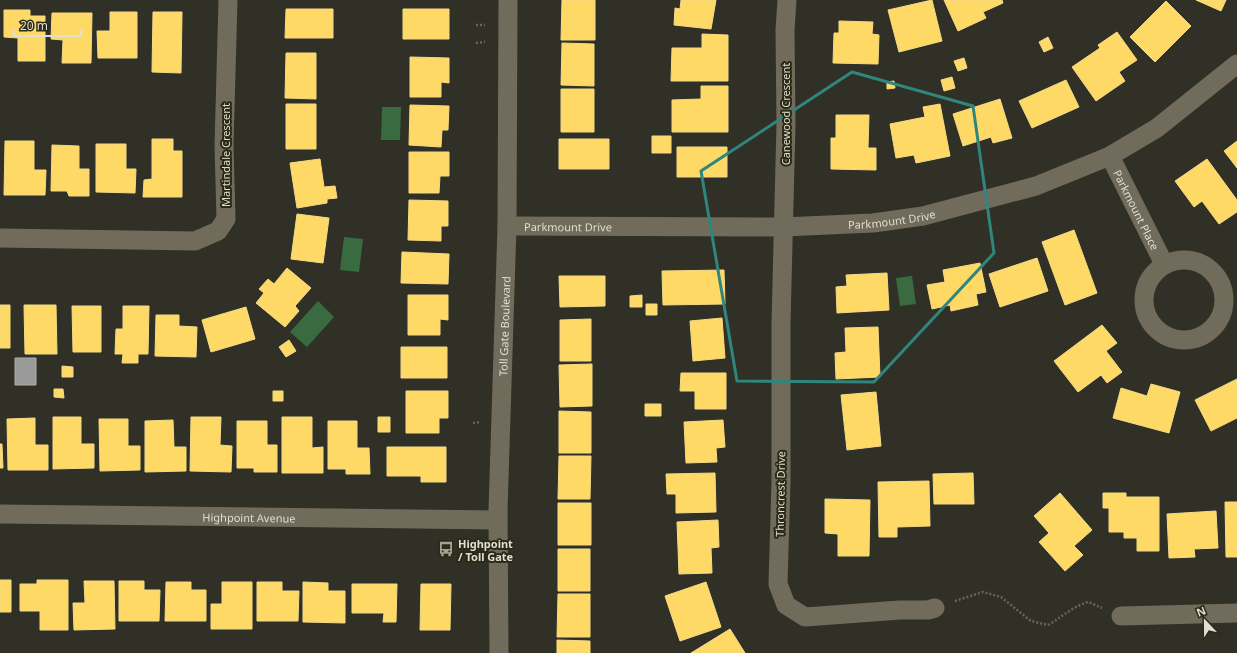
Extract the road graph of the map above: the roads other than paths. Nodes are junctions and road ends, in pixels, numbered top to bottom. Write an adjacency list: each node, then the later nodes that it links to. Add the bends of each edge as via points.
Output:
1 (228, 0): 8 (street, Martindale Crescent, via 224,145 226,219 218,231 195,242)
2 (508, 0): 6 (street, Toll Gate Boulevard)
3 (787, 0): 7 (street, Canewood Crescent)
4 (1237, 64): 5 (street, Parkmount Drive, via 1157,128)
5 (1110, 156): 7 (street, Parkmount Drive, via 1036,186 924,216 873,223); 9 (street, Parkmount Place)
6 (508, 226): 7 (street, Parkmount Drive); 11 (street, Toll Gate Boulevard)
7 (783, 227): 12 (street, Throncrest Drive, via 778,584 786,605 805,617)
8 (0, 238)
9 (1164, 264): 9 (street, Parkmount Place, via 1148,280 1144,293 1145,311 1153,327 1168,337 1182,340 1207,333 1220,318 1224,305 1224,291 1220,281 1212,270 1200,262 1186,259)
10 (0, 514): 11 (street, Highpoint Avenue)
11 (498, 520): 15 (street, Toll Gate Boulevard)
12 (936, 608)
13 (1237, 613): 14 (street)
14 (1121, 616)
15 (499, 653)

